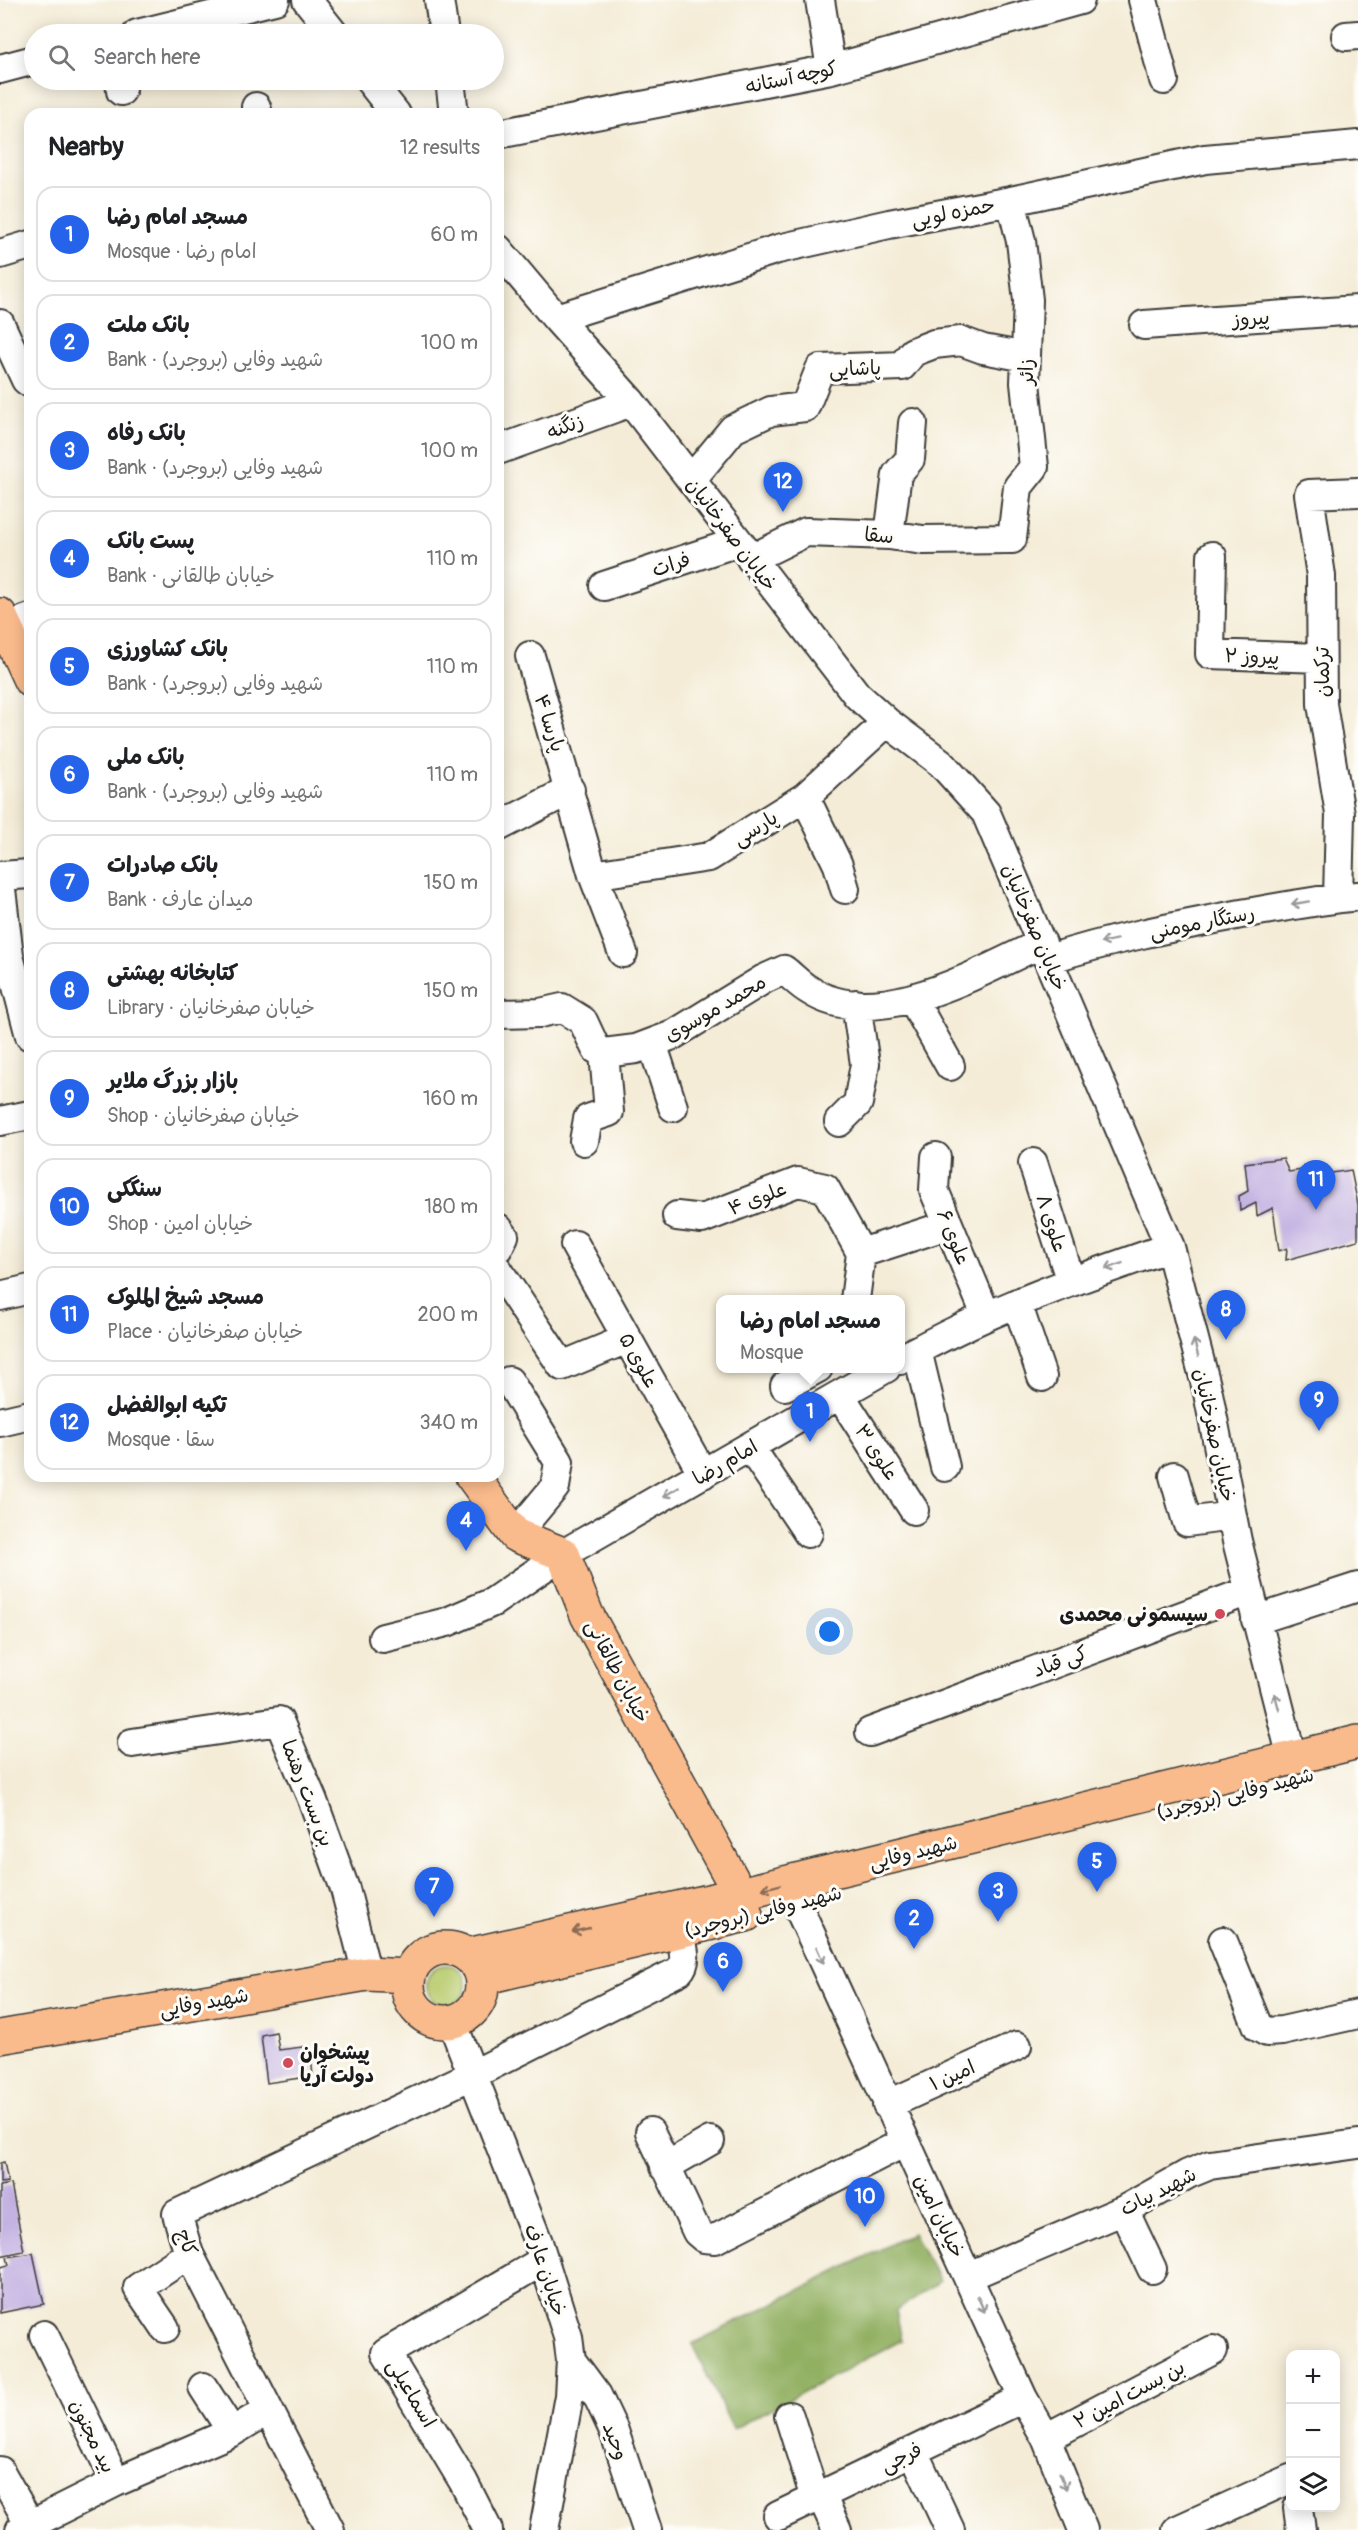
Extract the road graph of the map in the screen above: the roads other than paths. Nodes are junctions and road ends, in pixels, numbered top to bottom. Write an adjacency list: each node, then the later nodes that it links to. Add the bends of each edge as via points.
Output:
1 (275, 0): 7 (street)
2 (307, 0): 8 (street)
3 (439, 0): 9 (street)
4 (820, 0): 12 (street)
5 (1080, 0): 12 (street, کوچه آستانه)
6 (1143, 0): 13 (street)
7 (178, 24)
8 (326, 24)
9 (443, 24)
10 (24, 63): 11 (street)
11 (0, 69)
12 (831, 69): 18 (street, کوچه آستانه)
13 (1164, 80)
14 (377, 90): 16 (street)
15 (451, 90): 17 (street)
16 (391, 108)
17 (453, 108)
18 (504, 133)
19 (1358, 145): 20 (street, حمزه لویی, via 1205,159)
20 (1011, 201): 25 (street, حمزه لویی, via 778,249); 28 (street, زائر, via 1021,241 1028,300)
21 (24, 247): 22 (street)
22 (0, 254)
23 (504, 256): 25 (street, خیابان صفرخانیان)
24 (1358, 310): 27 (street, پیروز)
25 (555, 318): 30 (street, خیابان صفرخانیان)
26 (0, 324): 29 (street)
27 (1144, 326)
28 (1026, 357): 33 (street, پاشایی, via 961,341 934,344 913,352 902,366 819,369 805,407 771,411 733,429); 36 (street, زائر, via 1034,467 1018,487)
29 (24, 376)
30 (631, 402): 32 (street, زنگنه); 33 (street, خیابان صفرخانیان)
31 (913, 423): 35 (street, via 910,459 897,474)
32 (504, 448)
33 (691, 480): 37 (street, خیابان صفرخانیان)
34 (1358, 492): 42 (street, ترکمان, via 1309,494 1321,576)
35 (889, 535): 36 (street, سقا, via 923,540); 37 (street, سقا, via 806,532)
36 (1012, 539)
37 (745, 550): 39 (street, فرات); 44 (street, خیابان صفرخانیان, via 857,695)
38 (1212, 556): 42 (street, پیروز ۲, via 1210,654)
39 (604, 586)
40 (12, 620): 43 (main road)
41 (530, 656): 45 (street, پارسا ۴)
42 (1321, 658): 53 (street, ترکمان, via 1322,704 1340,814)
43 (24, 660)
44 (887, 722): 46 (street, پارسی); 54 (street, خیابان صفرخانیان, via 941,764 986,813)
45 (570, 790): 47 (street); 49 (street, پارسا ۴)
46 (805, 797): 49 (street, پارسی, via 709,857); 52 (street, via 838,865)
47 (504, 824)
48 (24, 874): 50 (street)
49 (593, 874): 55 (street, پارسا ۴)
50 (0, 876)
51 (0, 881): 58 (street, via 9,956)
52 (845, 889)
53 (1348, 897): 54 (street, رستگار مومنی, one-way to 54)
54 (1046, 951): 56 (street, محمد موسوی); 73 (street, خیابان صفرخانیان)
55 (623, 953)
56 (912, 998): 57 (street, محمد موسوی, via 876,1005); 62 (street)
57 (856, 1004): 60 (street, محمد موسوی, via 810,992 784,970 673,1035); 66 (street, via 865,1064 858,1103)
58 (24, 1013)
59 (504, 1014): 61 (street, via 562,1008 583,1021 596,1049)
60 (652, 1043): 61 (street, محمد موسوی); 63 (street)
61 (604, 1053): 67 (street, via 609,1113 588,1119)
62 (950, 1066)
63 (673, 1107)
64 (24, 1116): 65 (street)
65 (0, 1121)
66 (839, 1122)
67 (584, 1141)
68 (936, 1156): 71 (street, علوی ۶, via 934,1190)
69 (1033, 1163): 76 (street, علوی ۸)
70 (677, 1216): 74 (street, علوی ۴, via 702,1219 798,1182 825,1188)
71 (948, 1225): 74 (street); 81 (street, علوی ۶)
72 (574, 1245): 82 (street, علوی ۵)
73 (1170, 1247): 76 (street, one-way to 76); 96 (street, خیابان صفرخانیان, one-way to 73, via 1208,1393)
74 (861, 1253): 78 (street)
75 (504, 1279): 82 (street, via 562,1366)
76 (1071, 1282): 80 (street)
77 (24, 1290): 79 (street)
78 (856, 1295)
79 (0, 1296)
80 (1017, 1303): 81 (street); 85 (street)
81 (986, 1315): 83 (street)
82 (627, 1339): 92 (street, علوی ۵)
83 (909, 1355): 91 (street)
84 (869, 1373): 87 (street, امام رضا)
85 (1042, 1377)
86 (509, 1381): 98 (street, via 559,1462 555,1487)
87 (840, 1395): 90 (street, امام رضا); 95 (street, علوی ۳)
88 (24, 1416): 89 (street)
89 (0, 1422)
90 (750, 1447): 92 (street, امام رضا); 97 (street)
91 (945, 1467)
92 (703, 1474): 99 (street, امام رضا, one-way to 99)
93 (1174, 1476): 96 (street, via 1187,1522)
94 (476, 1482): 98 (main road)
95 (914, 1510)
96 (1232, 1516): 101 (street, خیابان صفرخانیان)
97 (808, 1533)
98 (515, 1535): 99 (main road)
99 (563, 1554): 103 (street, امام رضا, via 493,1602 447,1622); 109 (main road, خیابان طالقانی, via 587,1615)
100 (1358, 1587): 102 (street)
101 (1249, 1590): 102 (street, خیابان صفرخانیان); 104 (street, کی قباد)
102 (1256, 1620): 107 (street, خیابان صفرخانیان, one-way to 102)
103 (383, 1638)
104 (870, 1732)
105 (1358, 1742): 107 (main road, شهید وفایی)
106 (132, 1743): 114 (street, بن بست رهنما, via 279,1721 345,1889)
107 (1292, 1758): 109 (main road, شهید وفایی, one-way to 109)
108 (1358, 1763): 110 (main road, شهید وفایی (بروجرد))
109 (740, 1894): 113 (main road, شهید وفایی, one-way to 113)
110 (796, 1902): 111 (main road, شهید وفایی (بروجرد)); 121 (street, خیابان امین, one-way to 121)
111 (680, 1932): 113 (main road, شهید وفایی (بروجرد)); 120 (street, via 685,1960 679,1971)
112 (1223, 1941): 116 (street, via 1258,2027 1267,2032)
113 (474, 1967): 115 (main road, via 452,1949 440,1948 418,1960); 117 (main road, via 482,1995 468,2015)
114 (366, 1974): 115 (main road, شهید وفایی); 118 (main road, شهید وفایی)
115 (409, 1976): 117 (main road, via 409,1994 422,2015 433,2021)
116 (1358, 2014)
117 (452, 2022): 120 (street, خیابان عارف)
118 (0, 2037)
119 (1017, 2046): 121 (street, امین ۱)
120 (474, 2074): 128 (street, کاج, via 177,2214); 129 (street, خیابان عارف)
121 (887, 2105): 124 (street, خیابان امین)
122 (650, 2132): 126 (street)
123 (710, 2141): 126 (street)
124 (905, 2142): 126 (street, via 715,2239 704,2238 697,2232); 131 (street, خیابان امین)
125 (1358, 2144): 127 (street, شهید بیات, via 1210,2165)
126 (665, 2167)
127 (1124, 2210): 130 (street); 131 (street, شهید بیات)
128 (189, 2254): 132 (street, via 138,2288); 138 (street, کاج)
129 (544, 2260): 135 (street, خیابان عارف, via 562,2315); 151 (street, اسماعیلی, via 386,2354)
130 (1152, 2269)
131 (969, 2276): 137 (street, خیابان امین, one-way to 137)
132 (165, 2328)
133 (44, 2335): 144 (street, بید مجنون)
134 (1213, 2350): 141 (street, بن بست امین ۲)
135 (571, 2360): 152 (street, خیابان عارف, via 569,2396); 153 (street, وحید, via 597,2395 614,2431)
136 (203, 2387): 140 (street)
137 (1023, 2398): 141 (street, خیابان امین); 142 (street, فرجی)
138 (268, 2410): 140 (street, بید مجنون); 150 (street, کاج)
139 (789, 2416): 146 (street)
140 (232, 2432): 144 (street, بید مجنون)
141 (1046, 2438): 156 (street, خیابان امین, one-way to 156)
142 (913, 2451): 146 (street, فرجی); 155 (street)
143 (0, 2471): 149 (street)
144 (116, 2482): 149 (street)
145 (1286, 2482): 157 (street)
146 (818, 2497): 148 (street, فرجی); 154 (street)
147 (1299, 2512): 158 (street)
148 (778, 2516)
149 (27, 2528)
150 (330, 2530)
151 (488, 2530)
152 (544, 2530)
153 (647, 2530)
154 (837, 2530)
155 (950, 2530)
156 (1083, 2530)
157 (1177, 2530)
158 (1301, 2530)

